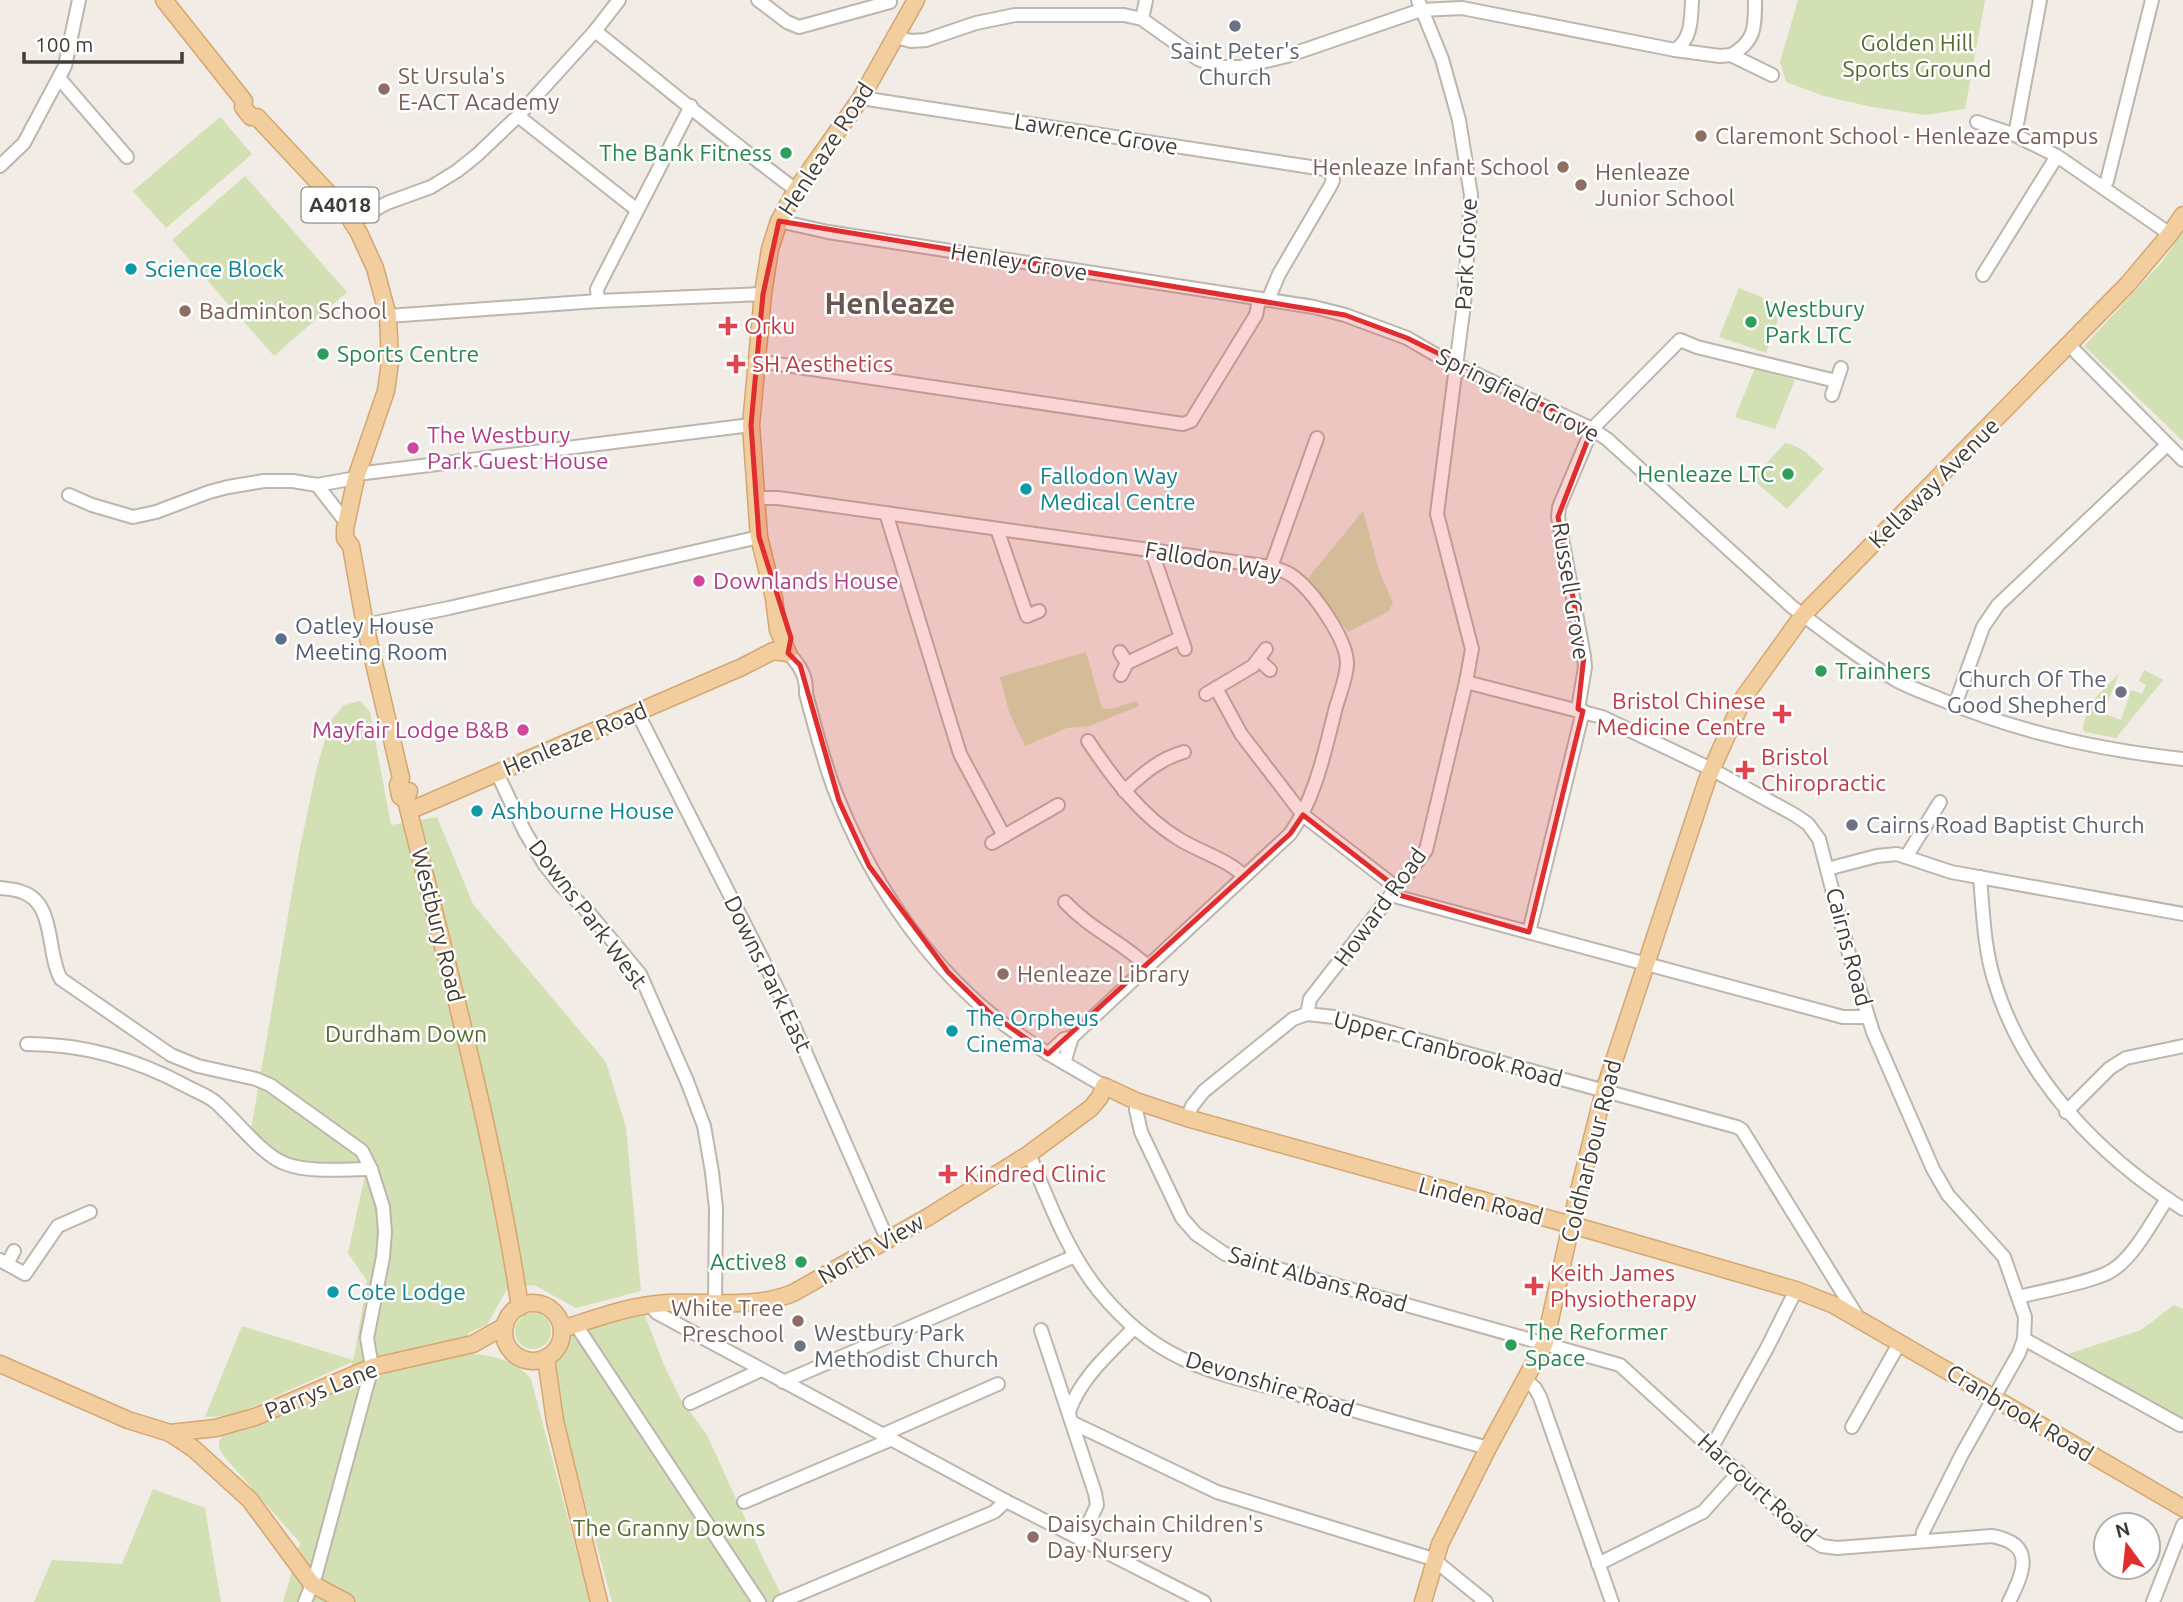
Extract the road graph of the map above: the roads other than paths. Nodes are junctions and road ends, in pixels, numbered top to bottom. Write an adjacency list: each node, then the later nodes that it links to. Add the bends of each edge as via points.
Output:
1 (79, 0): 20 (street)
2 (164, 0): 33 (main road, Westbury Road / A4018, via 244,101 258,111 257,117)
3 (619, 0): 15 (street)
4 (758, 0): 11 (street, via 799,27)
5 (916, 0): 13 (main road, Henleaze Road)
6 (1146, 0): 14 (street)
7 (1692, 0): 17 (street, via 1686,40)
8 (1755, 0): 18 (street, via 1752,37)
9 (2040, 0): 25 (street)
10 (2152, 0): 29 (street)
11 (890, 1): 13 (street)
12 (1420, 5): 14 (street, via 1287,56 1240,67 1217,67 1198,59); 17 (street, via 1498,14); 43 (street, Park Grove, via 1460,120 1471,195)
13 (907, 16): 16 (main road, Henleaze Road)
14 (1142, 19): 16 (street, via 1103,14 1015,15 926,40)
15 (595, 31): 22 (street); 23 (street)
16 (896, 37): 21 (main road, Henleaze Road)
17 (1675, 50): 18 (street)
18 (1731, 55): 19 (street)
19 (1772, 75)
20 (59, 78): 26 (street); 28 (street, via 24,143)
21 (861, 98): 30 (main road, Henleaze Road); 38 (street, Lawrence Grove, via 1324,169 1331,173 1331,185)
22 (691, 106): 30 (street); 31 (street)
23 (518, 116): 31 (street); 33 (street, via 457,172 431,187)
24 (1977, 122): 25 (street)
25 (2015, 135): 27 (street)
26 (127, 156)
27 (2057, 156): 29 (street); 36 (street)
28 (0, 166)
29 (2103, 186): 35 (street)
30 (796, 190): 34 (main road, Henleaze Road)
31 (637, 210): 39 (street, via 597,289)
32 (2183, 215): 35 (main road, Kellaway Avenue)
33 (349, 216): 40 (main road, Westbury Road / A4018, via 375,268)
34 (779, 220): 37 (main road, Henleaze Road); 38 (street, Henley Grove, via 828,232)
35 (2171, 234): 41 (main road, Kellaway Avenue)
36 (1983, 275)
37 (763, 294): 39 (street); 42 (main road, Henleaze Road)
38 (1263, 300): 42 (street, via 1191,421 1183,424); 43 (street, Springfield Grove, via 1355,318)
39 (598, 301): 40 (street)
40 (388, 316): 52 (main road, Westbury Road / A4018, via 386,391)
41 (2069, 345): 50 (street); 64 (main road, Kellaway Avenue)
42 (757, 361): 47 (main road, Henleaze Road)
43 (1456, 364): 48 (street, Springfield Grove); 57 (street, Park Grove)
44 (1841, 368): 45 (street)
45 (1836, 382): 46 (street); 48 (street, Russell Grove, via 1680,340)
46 (1832, 395)
47 (751, 425): 52 (street); 55 (main road, Henleaze Road)
48 (1592, 429): 64 (street, Springfield Grove); 71 (street, Russell Grove, via 1558,517 1584,656)
49 (1317, 438): 62 (street)
50 (2167, 445): 51 (street); 70 (street, via 1998,605 1983,627)
51 (2183, 460)
52 (356, 476): 53 (street); 58 (main road, Westbury Road / A4018)
53 (317, 485): 54 (street, via 264,481 228,487 133,517); 58 (street)
54 (69, 495)
55 (755, 498): 56 (street, Fallodon Way); 60 (main road, Henleaze Road)
56 (886, 513): 59 (street, Fallodon Way); 83 (street, via 960,754)
57 (1437, 514): 69 (street, Howard Road, via 1472,649)
58 (347, 518): 65 (main road, Westbury Road / A4018, via 355,524 351,546)
59 (997, 529): 61 (street, Fallodon Way); 63 (street, via 1027,615)
60 (759, 537): 65 (street); 66 (main road, Henleaze Road, via 774,598 791,638)
61 (1151, 549): 62 (street, Fallodon Way); 67 (street, via 1182,643)
62 (1271, 567): 82 (street, Fallodon Way, via 1301,583 1345,646 1347,666 1320,771)
63 (1039, 611)
64 (1804, 615): 70 (street, Springfield Grove, via 1898,681); 76 (main road, Kellaway Avenue, via 1744,697)
65 (365, 625): 80 (main road, Westbury Road / A4018, via 401,778 400,796)
66 (788, 653): 72 (main road, Henleaze Road, via 777,662 742,667); 103 (street, via 800,665 839,802 869,866 916,935 981,1005)
67 (1123, 663)
68 (1270, 670): 82 (street, via 1263,655 1211,691)
69 (1466, 682): 71 (street, Cairns Road); 90 (street, Howard Road, via 1426,850)
70 (1955, 705): 75 (street, Springfield Grove, via 2063,739)
71 (1580, 710): 76 (street, Cairns Road, via 1602,716); 93 (street, Russell Grove)
72 (637, 712): 77 (main road, Henleaze Road); 116 (street, Downs Park East, via 779,992)
73 (1088, 741): 78 (street, via 1095,763)
74 (1169, 742): 78 (street, via 1179,754 1152,766)
75 (2183, 759)
76 (1711, 769): 86 (street, Cairns Road, via 1808,824 1819,839); 94 (main road, Coldharbour Road)
77 (497, 773): 80 (main road, Henleaze Road); 122 (street, Downs Park West, via 545,865 640,975 687,1081 704,1126 712,1172)
78 (1124, 791): 87 (street, via 1176,837)
79 (1940, 802): 85 (street)
80 (408, 805): 123 (main road, Westbury Road / A4018, via 468,1041)
81 (1058, 805): 83 (street)
82 (1303, 815): 87 (street, Fallodon Way, via 1290,834); 90 (street)
83 (1004, 836): 84 (street)
84 (992, 843)
85 (1906, 856): 86 (street, via 1889,854); 88 (street)
86 (1827, 869): 96 (street, Cairns Road)
87 (1244, 876): 95 (street, Fallodon Way)
88 (1980, 877): 92 (street); 108 (street, via 1995,983 2017,1037)
89 (0, 888): 111 (street, via 22,891 38,904 61,978 171,1055 270,1085 362,1151)
90 (1395, 890): 93 (street, via 1398,897); 98 (street, Howard Road, via 1310,999)
91 (1065, 902): 95 (street)
92 (2183, 914)
93 (1528, 932): 94 (street)
94 (1645, 964): 97 (street); 106 (main road, Coldharbour Road)
95 (1147, 966): 100 (street, Fallodon Way)
96 (1863, 1000): 97 (street); 99 (street, Cairns Road)
97 (1835, 1013): 99 (street)
98 (1307, 1014): 106 (street, Upper Cranbrook Road, via 1334,1017); 109 (street, via 1293,1019 1204,1091)
99 (1868, 1017): 121 (street, Cairns Road, via 1933,1169 1948,1195 2004,1257)
100 (1072, 1037): 103 (street, Fallodon Way); 104 (street)
101 (27, 1044): 111 (street, via 99,1051 158,1071 213,1101 284,1164)
102 (2183, 1046): 108 (street, via 2126,1058)
103 (1048, 1054): 104 (street)
104 (1064, 1063): 105 (street)
105 (1104, 1086): 107 (main road, Linden Road); 110 (main road, North View, via 1091,1108)
106 (1604, 1091): 115 (main road, Coldharbour Road); 125 (street, Upper Cranbrook Road, via 1742,1130)
107 (1136, 1101): 109 (main road, Linden Road); 132 (street, Saint Albans Road, via 1141,1132 1182,1218 1225,1254)
108 (2066, 1112): 112 (street)
109 (1187, 1118): 115 (main road, Linden Road)
110 (1029, 1154): 116 (main road, North View); 118 (street, Devonshire Road)
111 (372, 1169): 137 (street, via 385,1232 367,1338)
112 (2168, 1199): 113 (street); 121 (street, via 2117,1268)
113 (2183, 1209)
114 (90, 1212): 119 (street, via 58,1226 25,1274)
115 (1571, 1225): 120 (main road, Linden Road); 132 (main road, Coldharbour Road)
116 (888, 1241): 122 (main road, North View, via 775,1301)
117 (14, 1251): 119 (street)
118 (1074, 1256): 128 (street, Devonshire Road, via 1098,1290); 140 (street)
119 (3, 1262)
120 (1796, 1290): 125 (main road, Linden Road); 149 (street)
121 (2019, 1297): 130 (street, Cairns Road, via 2025,1317)
122 (715, 1302): 124 (main road, North View)
123 (526, 1305): 126 (main road, via 548,1307); 127 (main road, via 510,1314)
124 (650, 1305): 126 (main road, North View); 138 (street)
125 (1857, 1316): 131 (main road, Cranbrook Road)
126 (566, 1324): 135 (main road, via 558,1346); 164 (street, via 586,1339)
127 (505, 1325): 133 (main road, Parrys Lane); 134 (main road)
128 (1135, 1328): 144 (street, via 1089,1376 1077,1393); 150 (street, Devonshire Road, via 1181,1358 1225,1375)
129 (1041, 1330): 144 (street)
130 (2024, 1339): 142 (street); 145 (street)
131 (1900, 1342): 142 (main road, Cranbrook Road); 146 (street)
132 (1545, 1343): 139 (main road, Coldharbour Road); 149 (street, Harcourt Road, via 1620,1365)
133 (473, 1344): 134 (main road, Parrys Lane); 137 (main road, Parrys Lane)
134 (511, 1351): 135 (main road, via 525,1360)
135 (540, 1359): 163 (main road)
136 (0, 1364): 147 (main road, Parrys Lane, via 128,1420)
137 (372, 1367): 147 (main road, Parrys Lane, via 255,1417 216,1428); 160 (street)
138 (761, 1370): 140 (street); 143 (street)
139 (1527, 1381): 150 (main road, Coldharbour Road); 159 (street, via 1540,1397)
140 (783, 1382): 148 (street)
141 (998, 1384): 148 (street)
142 (1995, 1397): 154 (main road, Cranbrook Road); 157 (street, via 1962,1454)
143 (690, 1403)
144 (1071, 1417): 156 (street, via 1097,1504); 158 (street, via 1217,1492)
145 (2180, 1425)
146 (1852, 1427)
147 (170, 1433): 160 (main road, Parrys Lane, via 250,1500)
148 (886, 1437): 152 (street); 153 (street)
149 (1712, 1447): 151 (street, Harcourt Road)
150 (1488, 1448): 158 (main road, Coldharbour Road)
151 (1739, 1472): 157 (street, Harcourt Road, via 1822,1546); 159 (street, via 1703,1512)
152 (1006, 1501): 156 (street); 165 (street, via 994,1512)
153 (744, 1502)
154 (2183, 1508)
155 (2183, 1525): 171 (street)
156 (1081, 1540): 166 (street)
157 (1922, 1541): 170 (street, Harcourt Road, via 1992,1536 2012,1542 2022,1558 2023,1572)
158 (1433, 1559): 167 (main road, Coldharbour Road); 168 (street)
159 (1598, 1564): 169 (street)
160 (317, 1583): 161 (street); 162 (main road, Parrys Lane)
161 (305, 1602)
162 (346, 1602)
163 (599, 1602)
164 (759, 1602)
165 (780, 1602)
166 (1204, 1602)
167 (1423, 1602)
168 (1486, 1602)
169 (1612, 1602)
170 (2008, 1602)
171 (2153, 1602)

